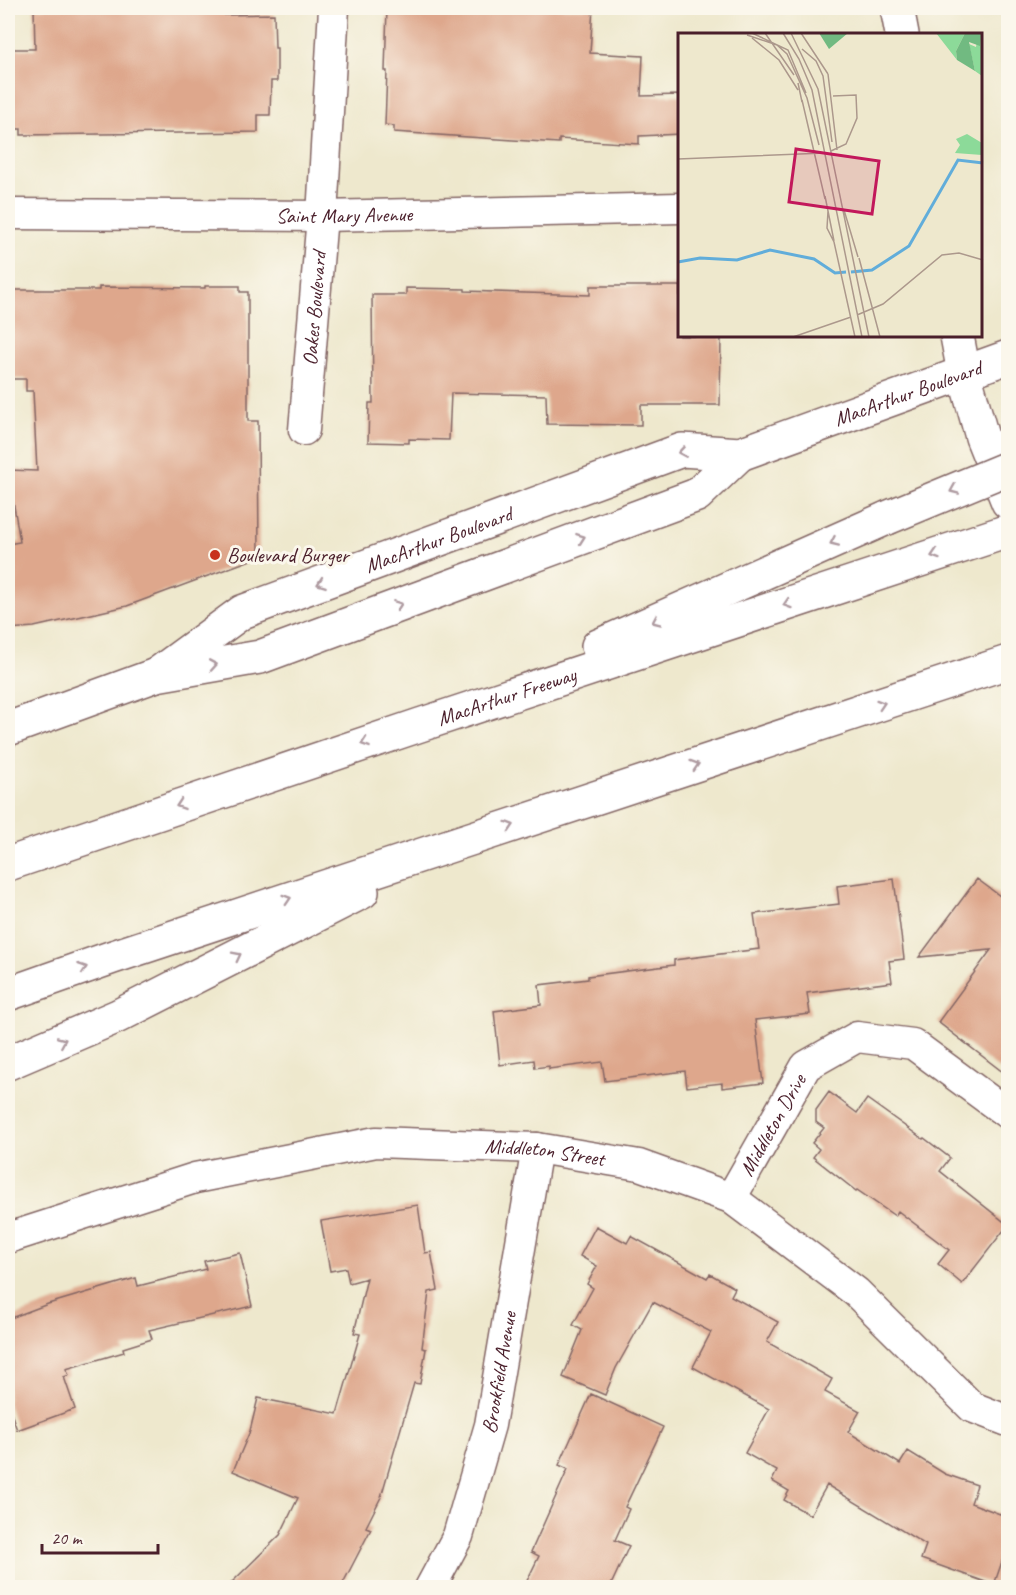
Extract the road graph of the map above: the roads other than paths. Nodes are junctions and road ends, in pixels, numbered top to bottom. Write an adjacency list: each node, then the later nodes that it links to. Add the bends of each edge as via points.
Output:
1 (334, 8): 6 (street, Oakes Boulevard)
2 (897, 8): 3 (main road)
3 (902, 33)
4 (678, 208): 6 (street, Saint Mary Avenue)
5 (8, 214): 6 (street, Saint Mary Avenue)
6 (322, 216): 10 (street, Oakes Boulevard)
7 (957, 338): 9 (main road)
8 (1008, 357): 9 (main road, MacArthur Boulevard)
9 (964, 373): 11 (main road, MacArthur Boulevard); 13 (main road, via 982,437)
10 (304, 430)
11 (740, 454): 16 (main road, MacArthur Boulevard, one-way to 11, via 260,657 697,495); 16 (main road, MacArthur Boulevard, one-way to 16, via 682,450 242,612)
12 (1008, 468): 19 (main road, one-way to 19, bridge)
13 (1008, 502)
14 (1008, 531): 19 (main road, MacArthur Freeway, one-way to 19)
15 (1008, 662): 18 (main road)
16 (156, 675): 20 (main road, MacArthur Boulevard)
17 (1008, 677): 18 (main road)
18 (941, 684): 21 (main road, one-way to 18)
19 (420, 725): 22 (main road, MacArthur Freeway, one-way to 22)
20 (8, 729)
21 (454, 844): 23 (main road, one-way to 21); 24 (main road, one-way to 21, via 118,1016)
22 (8, 864)
23 (8, 994)
24 (8, 1063)
25 (1008, 1114): 27 (street, Middleton Drive, via 913,1044 857,1037 806,1066)
26 (537, 1148): 27 (street, Middleton Street, via 639,1165); 28 (street, Middleton Street, via 376,1143 195,1178); 30 (street, Brookfield Avenue, via 490,1425 458,1536)
27 (731, 1198): 29 (street, Middleton Street, via 856,1292 972,1407)
28 (8, 1238)
29 (1008, 1421)
30 (430, 1587)

